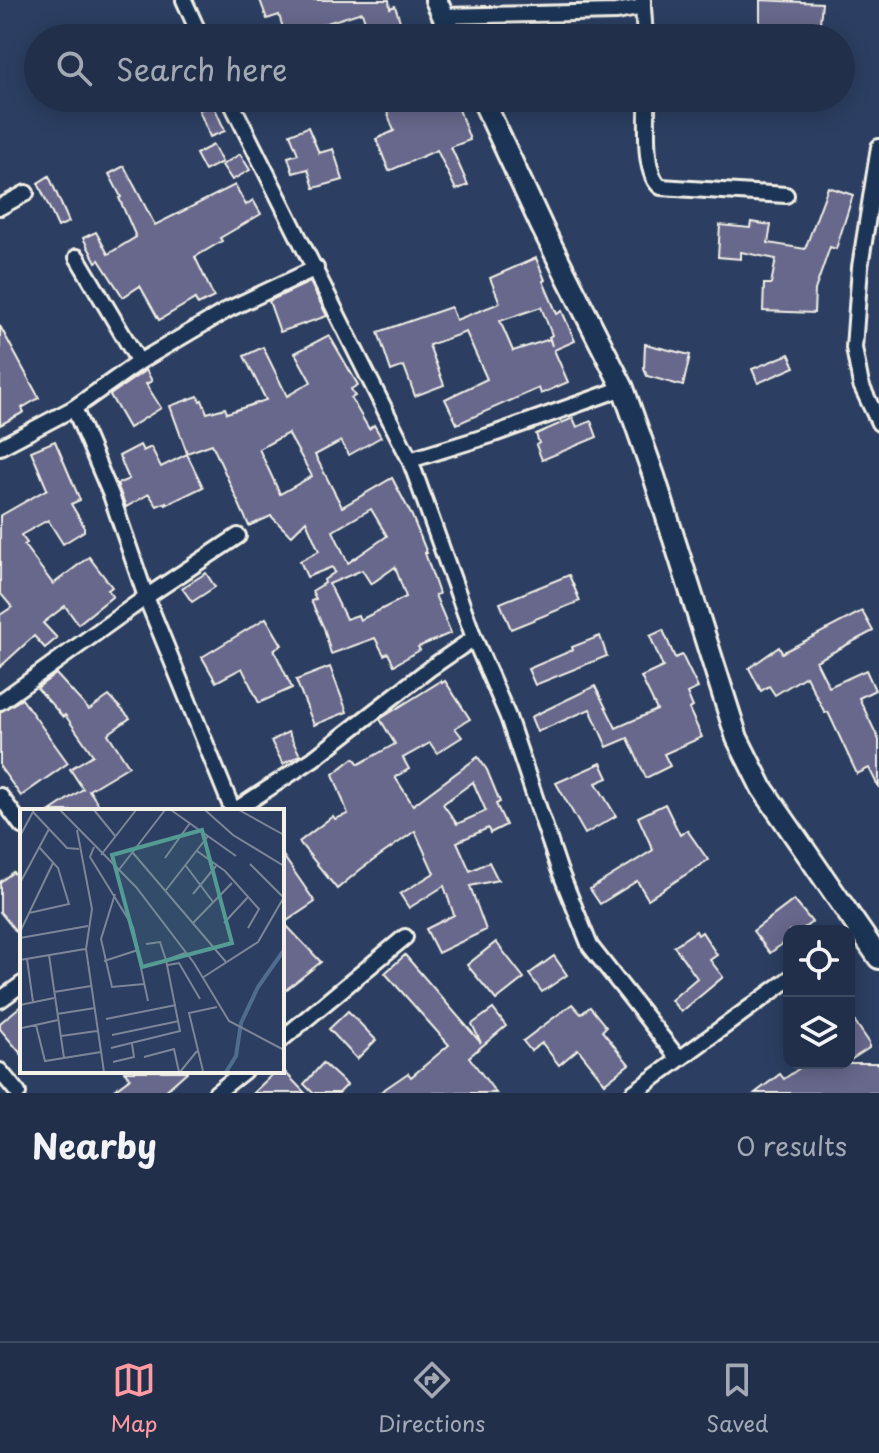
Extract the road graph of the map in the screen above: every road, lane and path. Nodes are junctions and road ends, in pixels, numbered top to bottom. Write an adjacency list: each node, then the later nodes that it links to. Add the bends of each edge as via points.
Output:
1 (184, 0): 4 (street)
2 (643, 3): 3 (street, via 616,12); 5 (street)
3 (439, 8)
4 (195, 24)
5 (644, 24)
6 (236, 112): 14 (street)
7 (489, 112): 16 (street)
8 (647, 112): 11 (street, via 649,170 661,187)
9 (879, 147): 18 (street, via 860,267 854,348 861,385)
10 (26, 193): 12 (street)
11 (786, 195)
12 (0, 207)
13 (77, 257): 15 (street)
14 (316, 268): 15 (street, via 229,309); 20 (street)
15 (139, 362): 17 (street)
16 (623, 388): 20 (street); 29 (street, via 737,738 762,788)
17 (74, 408): 19 (street); 22 (street)
18 (879, 423)
19 (0, 447)
20 (410, 460): 23 (street)
21 (238, 536): 22 (street)
22 (146, 597): 24 (street); 26 (street)
23 (474, 638): 27 (street); 37 (street, via 590,946)
24 (0, 702)
25 (0, 796): 28 (street)
26 (233, 809)
27 (237, 809)
28 (20, 823)
29 (849, 925)
30 (855, 934): 32 (street)
31 (405, 937): 36 (street)
32 (879, 958)
33 (783, 983): 37 (street)
34 (20, 985): 35 (street)
35 (0, 1000)
36 (284, 1037)
37 (678, 1058): 42 (street)
38 (0, 1071): 40 (street)
39 (241, 1073): 41 (street)
40 (18, 1093)
41 (216, 1093)
42 (633, 1093)

